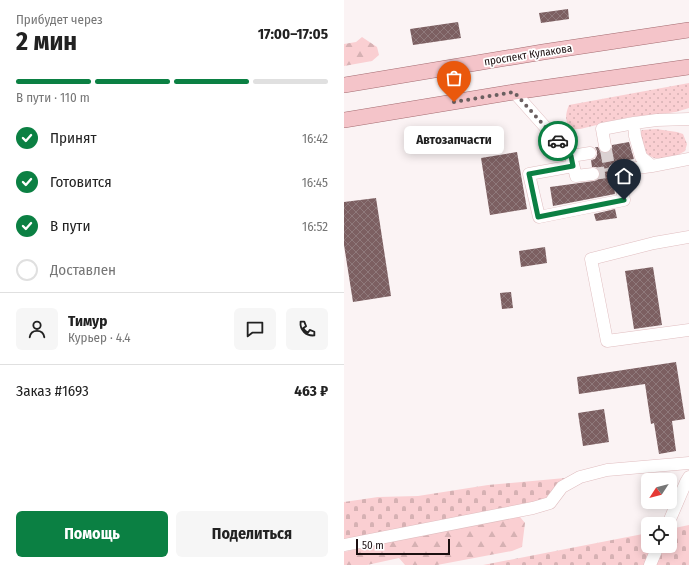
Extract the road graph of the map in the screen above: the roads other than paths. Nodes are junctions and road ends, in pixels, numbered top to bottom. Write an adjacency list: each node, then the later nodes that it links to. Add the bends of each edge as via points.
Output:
1 (689, 30): 3 (main road, проспект Кулакова)
2 (689, 67): 4 (main road)
3 (344, 85)
4 (514, 92): 6 (main road); 11 (lane)
5 (689, 119): 7 (lane)
6 (344, 120)
7 (634, 123): 8 (lane, via 602,129); 12 (lane, via 641,157)
8 (605, 146)
9 (590, 153): 11 (lane)
10 (689, 159): 12 (lane)
11 (572, 161): 12 (lane, via 529,174 538,217 624,200 617,170); 13 (lane, via 576,176)
12 (652, 166)
13 (593, 174)
14 (689, 237): 15 (lane, via 592,259 607,341)
15 (689, 330)
16 (689, 463): 19 (lane, via 607,470 580,477 562,487 550,503 544,505)
17 (689, 477): 18 (lane)
18 (671, 517)
19 (344, 545)
20 (655, 553): 21 (lane)
21 (650, 565)

